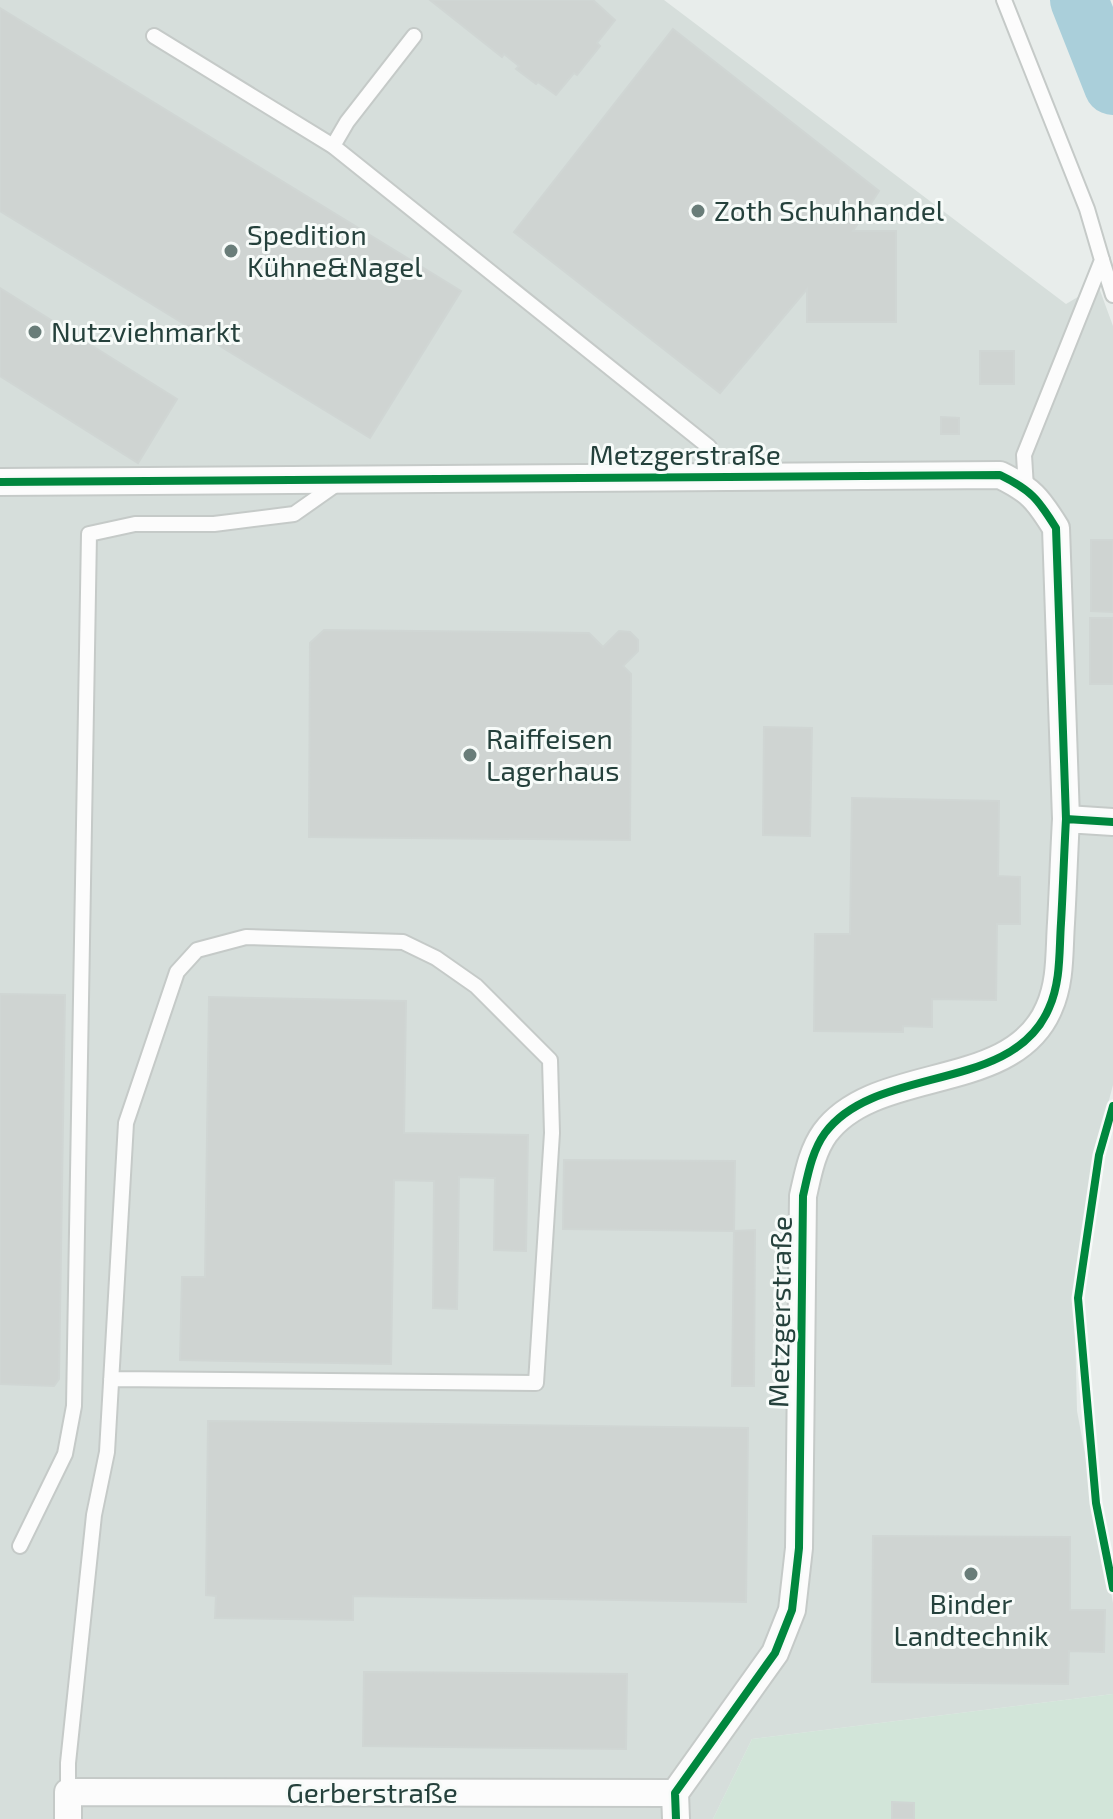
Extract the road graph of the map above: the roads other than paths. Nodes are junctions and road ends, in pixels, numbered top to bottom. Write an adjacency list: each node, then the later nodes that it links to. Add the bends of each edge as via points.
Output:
1 (1004, 0): 5 (lane)
2 (154, 36): 4 (lane)
3 (414, 36): 4 (lane)
4 (333, 146): 7 (lane, via 709,447)
5 (1102, 260): 6 (lane); 10 (lane, via 1024,455)
6 (1113, 295)
7 (712, 477): 8 (street, Metzgerstraße); 10 (street, Metzgerstraße, via 1000,475)
8 (342, 480): 9 (street, Metzgerstraße); 14 (lane, via 294,514 214,524 135,524 89,534 74,1406 65,1454)
9 (0, 482)
10 (1026, 488): 11 (street, Metzgerstraße, via 1056,528)
11 (1066, 819): 12 (street); 16 (street, Metzgerstraße, via 1057,985 1048,1012 1028,1037 1003,1054 873,1098 845,1113 825,1133 810,1162 803,1196 799,1548 792,1610 775,1653)
12 (1113, 822)
13 (111, 1379): 13 (lane, via 126,1123 177,972 197,950 246,937 403,942 476,986 550,1060 552,1133 536,1383); 15 (lane)
14 (20, 1546)
15 (68, 1792): 16 (street, Gerberstraße); 17 (street)
16 (676, 1806)
17 (68, 1819)

